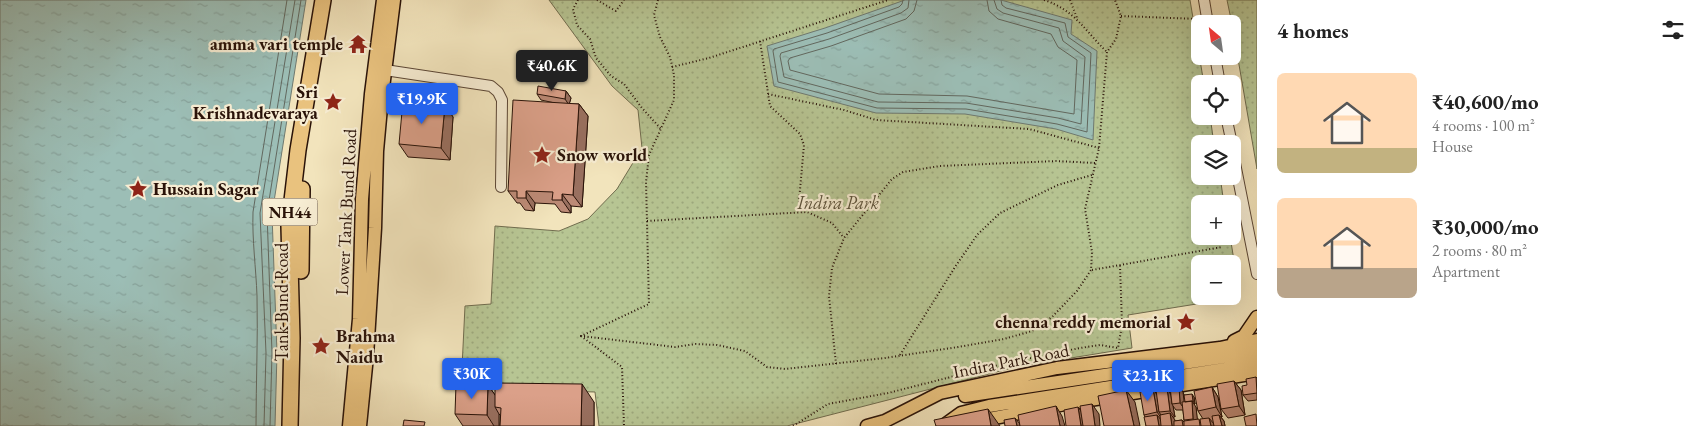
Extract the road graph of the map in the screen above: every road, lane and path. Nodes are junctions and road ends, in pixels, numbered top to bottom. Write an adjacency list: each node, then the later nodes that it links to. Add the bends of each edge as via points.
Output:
1 (323, 0): 46 (highway, NH44, via 289,226)
2 (332, 0): 47 (highway, Tank Bund Road / NH44, via 302,190)
3 (383, 0): 48 (main road, Lower Tank Bund Road, via 362,199 358,319)
4 (394, 0): 21 (main road, Lower Tank Bund Road)
5 (578, 0): 23 (path, via 573,9 577,25 590,39 596,58 611,76 624,84)
6 (597, 0): 7 (path, via 616,11)
7 (624, 0)
8 (658, 0): 20 (path, via 654,16)
9 (888, 0): 18 (path)
10 (1044, 0): 16 (path)
11 (1070, 0): 16 (path)
12 (1115, 0): 15 (path)
13 (1204, 0): 14 (street)
14 (1207, 15)
15 (1121, 16): 17 (path); 19 (path, via 1116,39)
16 (1077, 18): 19 (path)
17 (1191, 20)
18 (760, 42): 20 (path); 22 (path)
19 (1107, 52): 24 (path)
20 (672, 67): 23 (path, via 674,100)
21 (385, 70): 28 (street, via 491,86 498,92 502,100); 49 (main road, Lower Tank Bund Road)
22 (768, 94): 24 (path, via 876,120 1030,128); 29 (path, via 770,106 800,134 804,145)
23 (661, 129): 30 (path, via 649,155)
24 (1099, 148): 25 (path)
25 (1096, 163): 26 (path); 31 (path, via 1056,161 940,166 903,172 892,179)
26 (1093, 174): 34 (path, via 1085,209 1092,252); 41 (path, via 1058,184 1000,213 977,235)
27 (1239, 185): 35 (street)
28 (502, 187)
29 (798, 212): 30 (path); 31 (path, via 807,212 832,223)
30 (647, 221): 37 (path, via 649,304)
31 (844, 238): 42 (path, via 832,268 829,296)
32 (1222, 247): 33 (path)
33 (1120, 265): 34 (path); 51 (path, via 1122,325 1118,348 1080,348 828,404)
34 (1091, 270): 41 (path, via 1078,292 1032,331 1004,339)
35 (1257, 274)
36 (1257, 317): 39 (main road, via 1244,336)
37 (581, 336): 42 (path, via 674,347 717,345 745,351 767,367 785,370); 50 (path, via 622,367)
38 (1257, 340): 39 (main road, Indira Park Road)
39 (1220, 348): 45 (main road, Indira Park Road, via 1058,368)
40 (1257, 352): 45 (main road, via 963,396)
41 (900, 356): 42 (path)
42 (836, 364)
43 (1257, 364): 53 (main road, via 982,408 962,413)
44 (1257, 373): 54 (main road)
45 (940, 393): 52 (main road, Indira Park Road)
46 (290, 426)
47 (299, 426)
48 (349, 426)
49 (360, 426)
50 (624, 426)
51 (793, 426)
52 (867, 426)
53 (943, 426)
54 (955, 426)

